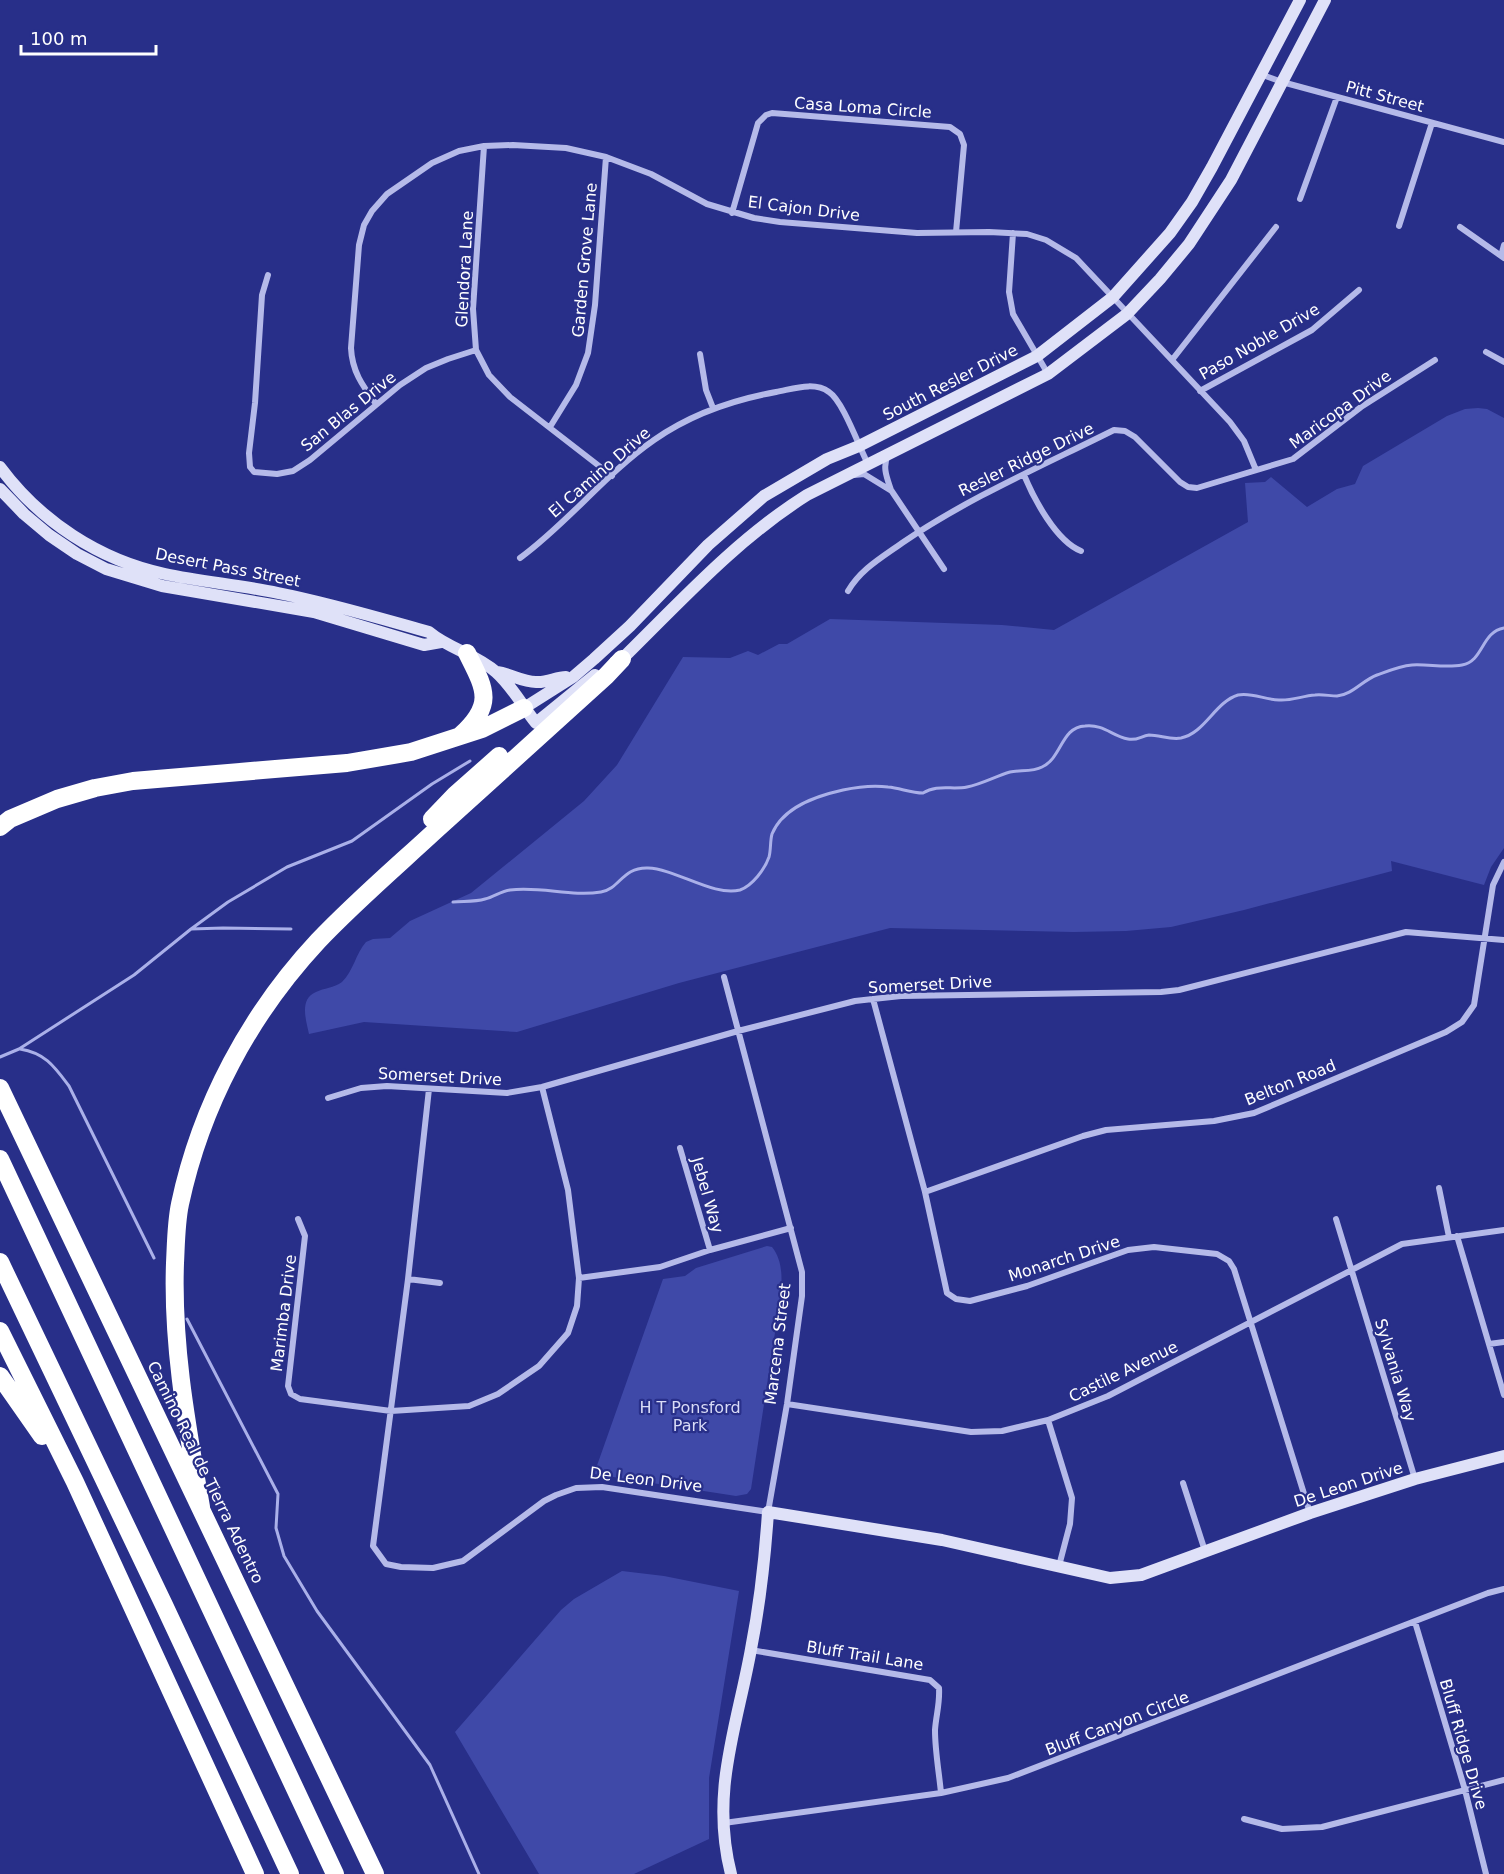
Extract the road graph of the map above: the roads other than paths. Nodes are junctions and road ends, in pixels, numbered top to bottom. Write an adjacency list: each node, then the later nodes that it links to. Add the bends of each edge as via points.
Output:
1 (1300, 0): 3 (main road, South Resler Drive)
2 (1322, 3): 4 (main road)
3 (1260, 74): 4 (street, Pitt Street); 21 (main road, South Resler Drive, via 1191,202 1170,233)
4 (1282, 82): 5 (street, Pitt Street); 22 (main road, via 1231,180 1195,235)
5 (1337, 97): 6 (street, Pitt Street); 10 (street)
6 (1432, 123): 7 (street, Pitt Street); 12 (street)
7 (1504, 142)
8 (484, 146): 9 (street, El Cajon Drive, via 566,148); 23 (street, Glendora Lane, via 472,309); 32 (street, El Cajon Drive, via 459,151 432,163 387,194 364,225 351,348 357,377)
9 (606, 157): 11 (street, El Cajon Drive, via 634,166 687,195); 34 (street, Garden Grove Lane, via 588,353 576,386)
10 (1300, 199)
11 (732, 213): 15 (street, El Cajon Drive, via 780,222 917,233); 15 (street, Casa Loma Circle, via 758,123 766,115 950,127 960,134 964,145)
12 (1399, 226)
13 (1276, 227): 27 (street)
14 (1460, 228): 18 (street)
15 (956, 232): 16 (street, El Cajon Drive)
16 (1013, 233): 21 (street, El Cajon Drive, via 1039,237 1065,250); 26 (street, via 1011,304 1017,323)
17 (1504, 245): 18 (street)
18 (1502, 257)
19 (268, 275): 32 (street, San Blas Drive, via 262,295 249,453 251,470 277,474 292,471)
20 (1359, 290): 31 (street, Paso Noble Drive, via 1312,330)
21 (1113, 297): 22 (street, El Cajon Drive); 26 (main road, South Resler Drive)
22 (1127, 314): 27 (street, El Cajon Drive); 30 (main road)
23 (476, 350): 32 (street, San Blas Drive, via 426,368); 34 (street, Glendora Lane, via 496,383)
24 (1486, 352): 29 (street)
25 (700, 354): 33 (street)
26 (1037, 356): 30 (street); 35 (main road, South Resler Drive)
27 (1172, 360): 31 (street, El Cajon Drive)
28 (1435, 360): 39 (street, Maricopa Drive, via 1361,407 1293,459)
29 (1504, 362)
30 (1048, 374): 36 (main road)
31 (1200, 391): 39 (street, El Cajon Drive, via 1237,430)
32 (376, 404)
33 (713, 408): 35 (street, El Camino Drive, via 752,396 806,387 826,389 838,400); 41 (street, El Camino Drive, via 672,428)
34 (550, 428): 41 (street, Glendora Lane)
35 (858, 446): 37 (street, El Camino Drive); 53 (main road, South Resler Drive, via 796,476 743,513 630,626)
36 (889, 454): 37 (main road); 44 (street, via 885,465)
37 (868, 464): 42 (main road)
38 (0, 467): 43 (main road, Desert Pass Street)
39 (1256, 470): 40 (street, Resler Ridge Drive, via 1197,488 1188,487 1135,437 1125,430 1114,430)
40 (1024, 475): 45 (street, Resler Ridge Drive); 46 (street, via 1042,512 1066,541)
41 (612, 476): 47 (street, El Camino Drive)
42 (846, 476): 44 (street, via 864,474); 51 (main road, via 775,515)
43 (3, 485): 50 (main road, Desert Pass Street, via 83,542 111,556 165,574 263,596 322,602 429,632)
44 (891, 490): 45 (street)
45 (919, 532): 48 (street); 49 (street, Resler Ridge Drive, via 864,569)
46 (1081, 551)
47 (520, 558)
48 (944, 569)
49 (848, 591)
50 (467, 653): 52 (main road, Desert Pass Street); 56 (highway, via 484,697 475,722)
51 (622, 659): 55 (main road, via 600,671); 58 (highway)
52 (497, 672): 53 (main road, via 539,683); 54 (main road, Desert Pass Street)
53 (573, 676): 54 (main road, South Resler Drive)
54 (524, 708): 55 (main road, Desert Pass Street); 56 (highway)
55 (536, 723): 58 (highway, via 455,795 432,819)
56 (459, 738): 57 (highway, via 411,752 347,763 95,788 57,799)
57 (0, 827)
58 (414, 850): 98 (highway, via 317,942 273,996 229,1066 198,1142 180,1204 175,1275 178,1369)
59 (1504, 862): 60 (street, Belton Road, via 1493,885)
60 (1484, 939): 61 (street, Somerset Drive); 63 (street, Somerset Drive, via 1406,932 1161,992); 72 (street, Belton Road, via 1474,1005 1462,1022 1446,1032 1254,1113 1214,1121 1106,1130)
61 (1504, 940)
62 (724, 977): 64 (street, Marcena Street)
63 (873, 999): 64 (street, Somerset Drive); 72 (street, Monarch Drive)
64 (738, 1031): 65 (street, Somerset Drive); 75 (street, Marcena Street)
65 (542, 1087): 66 (street, Somerset Drive, via 498,1094); 82 (street, Marimba Drive, via 568,1190)
66 (429, 1089): 68 (street, Somerset Drive, via 369,1087); 83 (street, De Leon Drive)
67 (3, 1094): 98 (highway, Camino Real de Tierra Adentro)
68 (328, 1098)
69 (680, 1148): 79 (street, Jebel Way)
70 (0, 1159): 113 (highway)
71 (1439, 1188): 78 (street)
72 (925, 1192): 85 (street, Monarch Drive, via 944,1286 956,1299 970,1301 1027,1286 1128,1250 1154,1247 1217,1254 1229,1261)
73 (1336, 1219): 81 (street, Sylvania Way)
74 (298, 1220): 92 (street, Marimba Drive, via 305,1236 288,1386 291,1394 300,1399)
75 (791, 1228): 79 (street); 91 (street, Marcena Street, via 802,1272 802,1296)
76 (1504, 1230): 77 (street, Castile Avenue)
77 (1457, 1236): 78 (street, Castile Avenue); 88 (street)
78 (1449, 1237): 81 (street, Castile Avenue, via 1402,1244)
79 (710, 1250): 82 (street, via 660,1267)
80 (0, 1262): 112 (highway)
81 (1352, 1269): 85 (street, Castile Avenue); 95 (street, Sylvania Way)
82 (579, 1278): 92 (street, Marimba Drive, via 577,1306 568,1333 539,1366 498,1394 469,1406)
83 (408, 1280): 84 (street); 92 (street, De Leon Drive)
84 (440, 1283)
85 (1250, 1322): 93 (street, Castile Avenue, via 1108,1396); 100 (street, Monarch Drive)
86 (0, 1331): 96 (highway)
87 (1504, 1342): 88 (street)
88 (1489, 1344): 90 (street)
89 (0, 1376): 96 (highway)
90 (1504, 1395)
91 (787, 1404): 93 (street, Castile Avenue, via 971,1432 1002,1431); 99 (street, Marcena Street)
92 (391, 1411): 99 (street, De Leon Drive, via 373,1546 386,1564 433,1568 463,1561 544,1501 576,1488 602,1487)
93 (1048, 1420): 102 (street, via 1072,1498)
94 (1504, 1456): 95 (main road, De Leon Drive)
95 (1415, 1479): 100 (main road, De Leon Drive)
96 (75, 1482): 111 (highway)
97 (1183, 1483): 101 (street)
98 (201, 1507): 114 (highway, Camino Real de Tierra Adentro)
99 (768, 1512): 102 (main road, De Leon Drive, via 942,1540); 105 (main road, Marcena Street)
100 (1310, 1513): 101 (main road, De Leon Drive)
101 (1206, 1552): 102 (main road, De Leon Drive, via 1127,1578)
102 (1059, 1567)
103 (1504, 1589): 104 (street, Bluff Canyon Circle)
104 (1415, 1622): 107 (street, Bluff Ridge Drive); 108 (street, Bluff Canyon Circle, via 1034,1769)
105 (751, 1650): 108 (street, Bluff Trail Lane, via 930,1680 939,1688 935,1727); 110 (main road, Marcena Street, via 730,1739)
106 (1504, 1780): 107 (street)
107 (1465, 1790): 109 (street, via 1322,1827 1282,1829); 116 (street, Bluff Ridge Drive)
108 (941, 1793): 110 (street, Bluff Canyon Circle)
109 (1244, 1819)
110 (723, 1823): 115 (main road, Marcena Street)
111 (255, 1874)
112 (290, 1874)
113 (334, 1874)
114 (375, 1874)
115 (731, 1874)
116 (1486, 1874)

